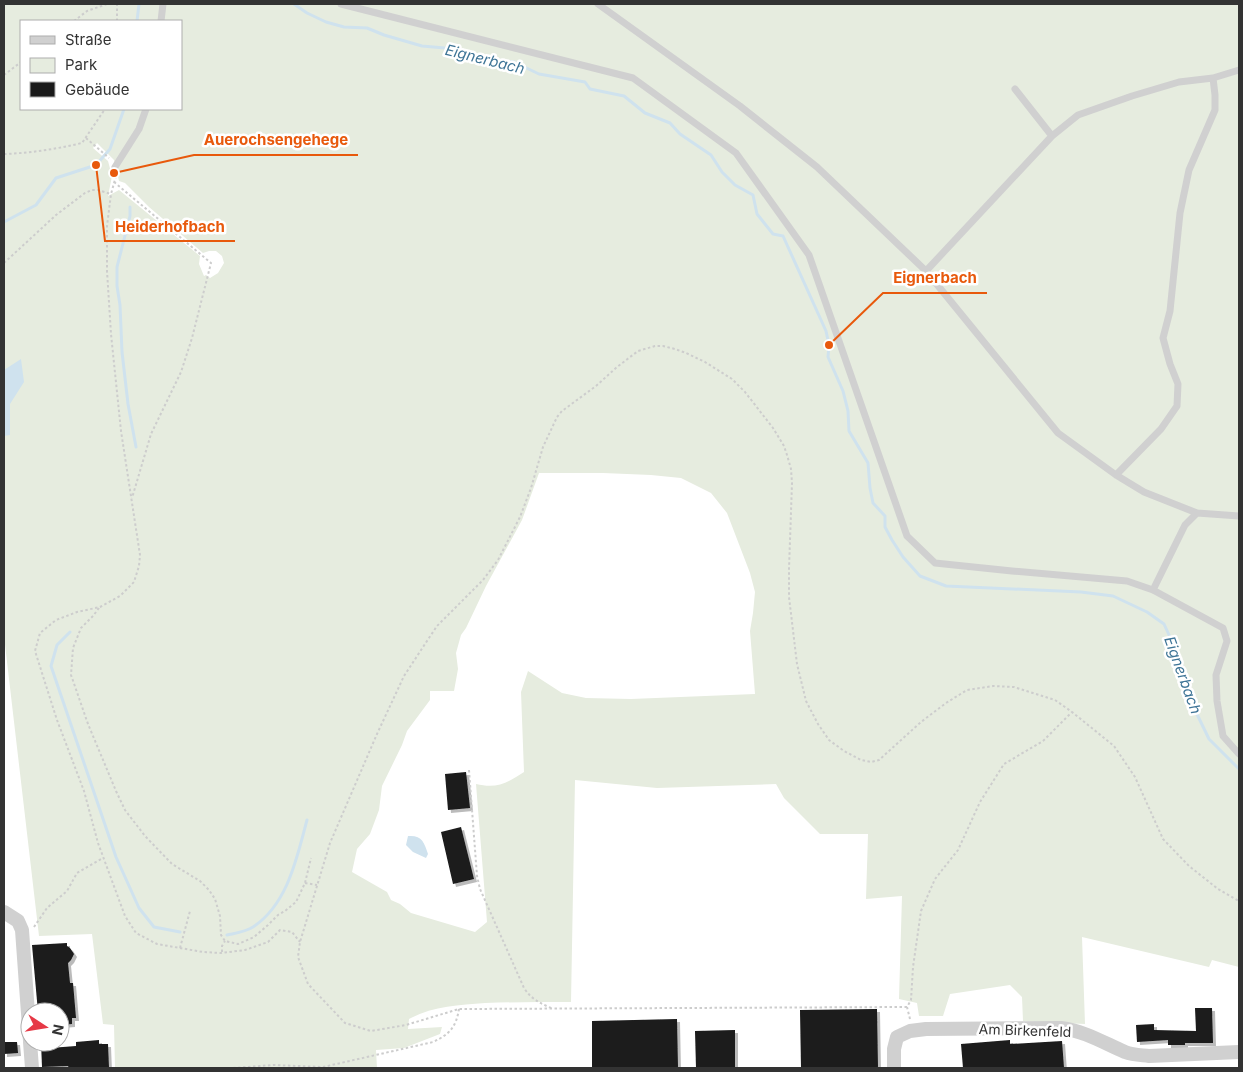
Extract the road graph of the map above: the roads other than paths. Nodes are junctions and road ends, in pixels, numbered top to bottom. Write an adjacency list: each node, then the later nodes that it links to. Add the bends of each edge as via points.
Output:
1 (163, 4): 4 (lane)
2 (341, 4): 15 (lane, via 633,78 736,153 809,255 907,536 935,563 1127,581)
3 (598, 4): 11 (lane, via 740,106 817,167)
4 (161, 20)
5 (1239, 70): 6 (lane)
6 (1213, 78): 9 (lane, via 1179,82 1132,96 1078,116); 12 (lane, via 1214,110 1189,170 1180,213 1170,311 1163,338 1178,384 1177,406 1161,429)
7 (1015, 89): 9 (lane)
8 (146, 110): 10 (lane, via 139,129)
9 (1052, 136): 11 (lane)
10 (115, 167)
11 (926, 271): 12 (lane, via 1058,433)
12 (1116, 475): 13 (lane, via 1144,492)
13 (1197, 513): 14 (lane); 15 (lane, via 1185,525)
14 (1239, 516)
15 (1153, 590): 16 (lane, via 1223,628 1227,641 1216,675 1216,701 1223,736)
16 (1239, 754)
17 (4, 912): 18 (street, via 18,921 22,930)
18 (27, 1002)
19 (31, 1052): 21 (street)
20 (1239, 1052): 22 (street, Am Birkenfeld, via 1149,1056 1125,1052 1093,1037 1061,1028 926,1029 897,1037)
21 (32, 1068)
22 (894, 1068)

